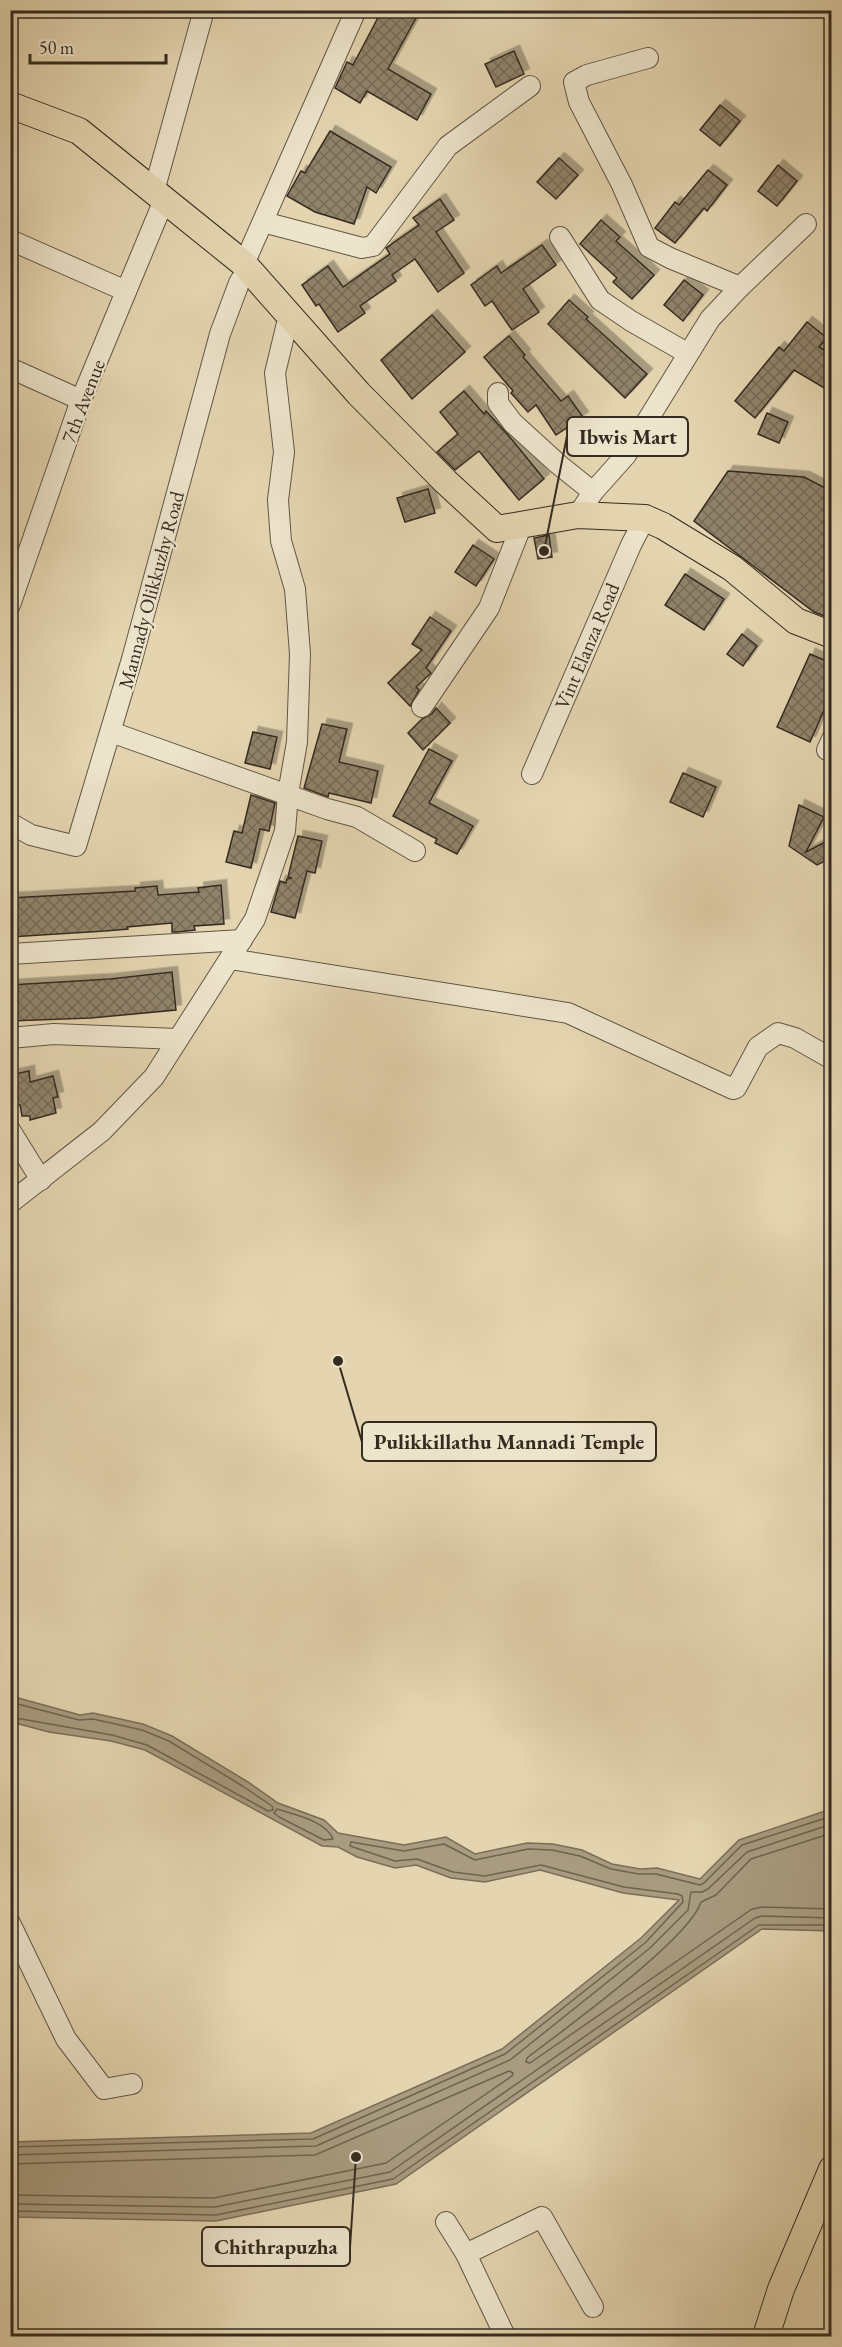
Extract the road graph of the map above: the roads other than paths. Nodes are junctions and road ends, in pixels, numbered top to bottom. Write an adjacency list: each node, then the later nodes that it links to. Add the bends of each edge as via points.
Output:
1 (204, 10): 6 (street, 7th Avenue)
2 (356, 10): 7 (street, Mannady Olikkuzhy Road)
3 (648, 58): 12 (street, via 622,63 574,82 579,102 650,247)
4 (530, 86): 7 (street, via 448,146 373,246 362,248)
5 (10, 105): 6 (main road, via 79,131)
6 (159, 196): 11 (main road); 13 (street, 7th Avenue)
7 (263, 222): 11 (street, Mannady Olikkuzhy Road)
8 (806, 224): 12 (street)
9 (560, 237): 15 (street, via 600,300)
10 (10, 240): 13 (street)
11 (246, 266): 14 (main road); 26 (street, Mannady Olikkuzhy Road, via 202,393 162,554)
12 (740, 287): 15 (street, via 710,319)
13 (126, 291): 18 (street, 7th Avenue)
14 (289, 315): 22 (main road, via 359,394 497,529); 28 (street, via 275,373 284,452 278,500 280,541 295,589 300,654 297,742)
15 (687, 353): 19 (street, via 626,455)
16 (10, 368): 18 (street)
17 (498, 393): 19 (street, via 498,403 513,423)
18 (81, 400): 23 (street, 7th Avenue)
19 (593, 492): 20 (street)
20 (578, 515): 21 (main road); 22 (main road)
21 (645, 518): 24 (main road, via 732,568 796,621); 27 (street, Vint Elanza Road)
22 (522, 524): 25 (street, via 489,608)
23 (10, 605)
24 (831, 635)
25 (422, 707)
26 (111, 732): 28 (street); 29 (street, Mannady Olikkuzhy Road, via 76,846 31,835)
27 (532, 774)
28 (288, 794): 30 (street, via 357,817); 31 (street, via 285,831 255,919)
29 (10, 823)
30 (415, 851)
31 (242, 940): 32 (street); 33 (street)
32 (10, 954)
33 (230, 959): 35 (street); 36 (street, via 568,1013 733,1089 758,1047 778,1033)
34 (10, 1038): 35 (street, via 54,1034)
35 (177, 1039): 38 (street, via 154,1077 102,1131)
36 (831, 1059)
37 (10, 1130): 38 (street)
38 (41, 1180): 39 (street)
39 (10, 1203)
40 (10, 1923): 41 (street, via 72,2048 104,2088)
41 (132, 2084)
42 (831, 2169): 47 (main road, via 781,2289)
43 (446, 2222): 44 (street)
44 (466, 2254): 45 (street, via 542,2217); 46 (street)
45 (593, 2307)
46 (499, 2335)
47 (766, 2337)

